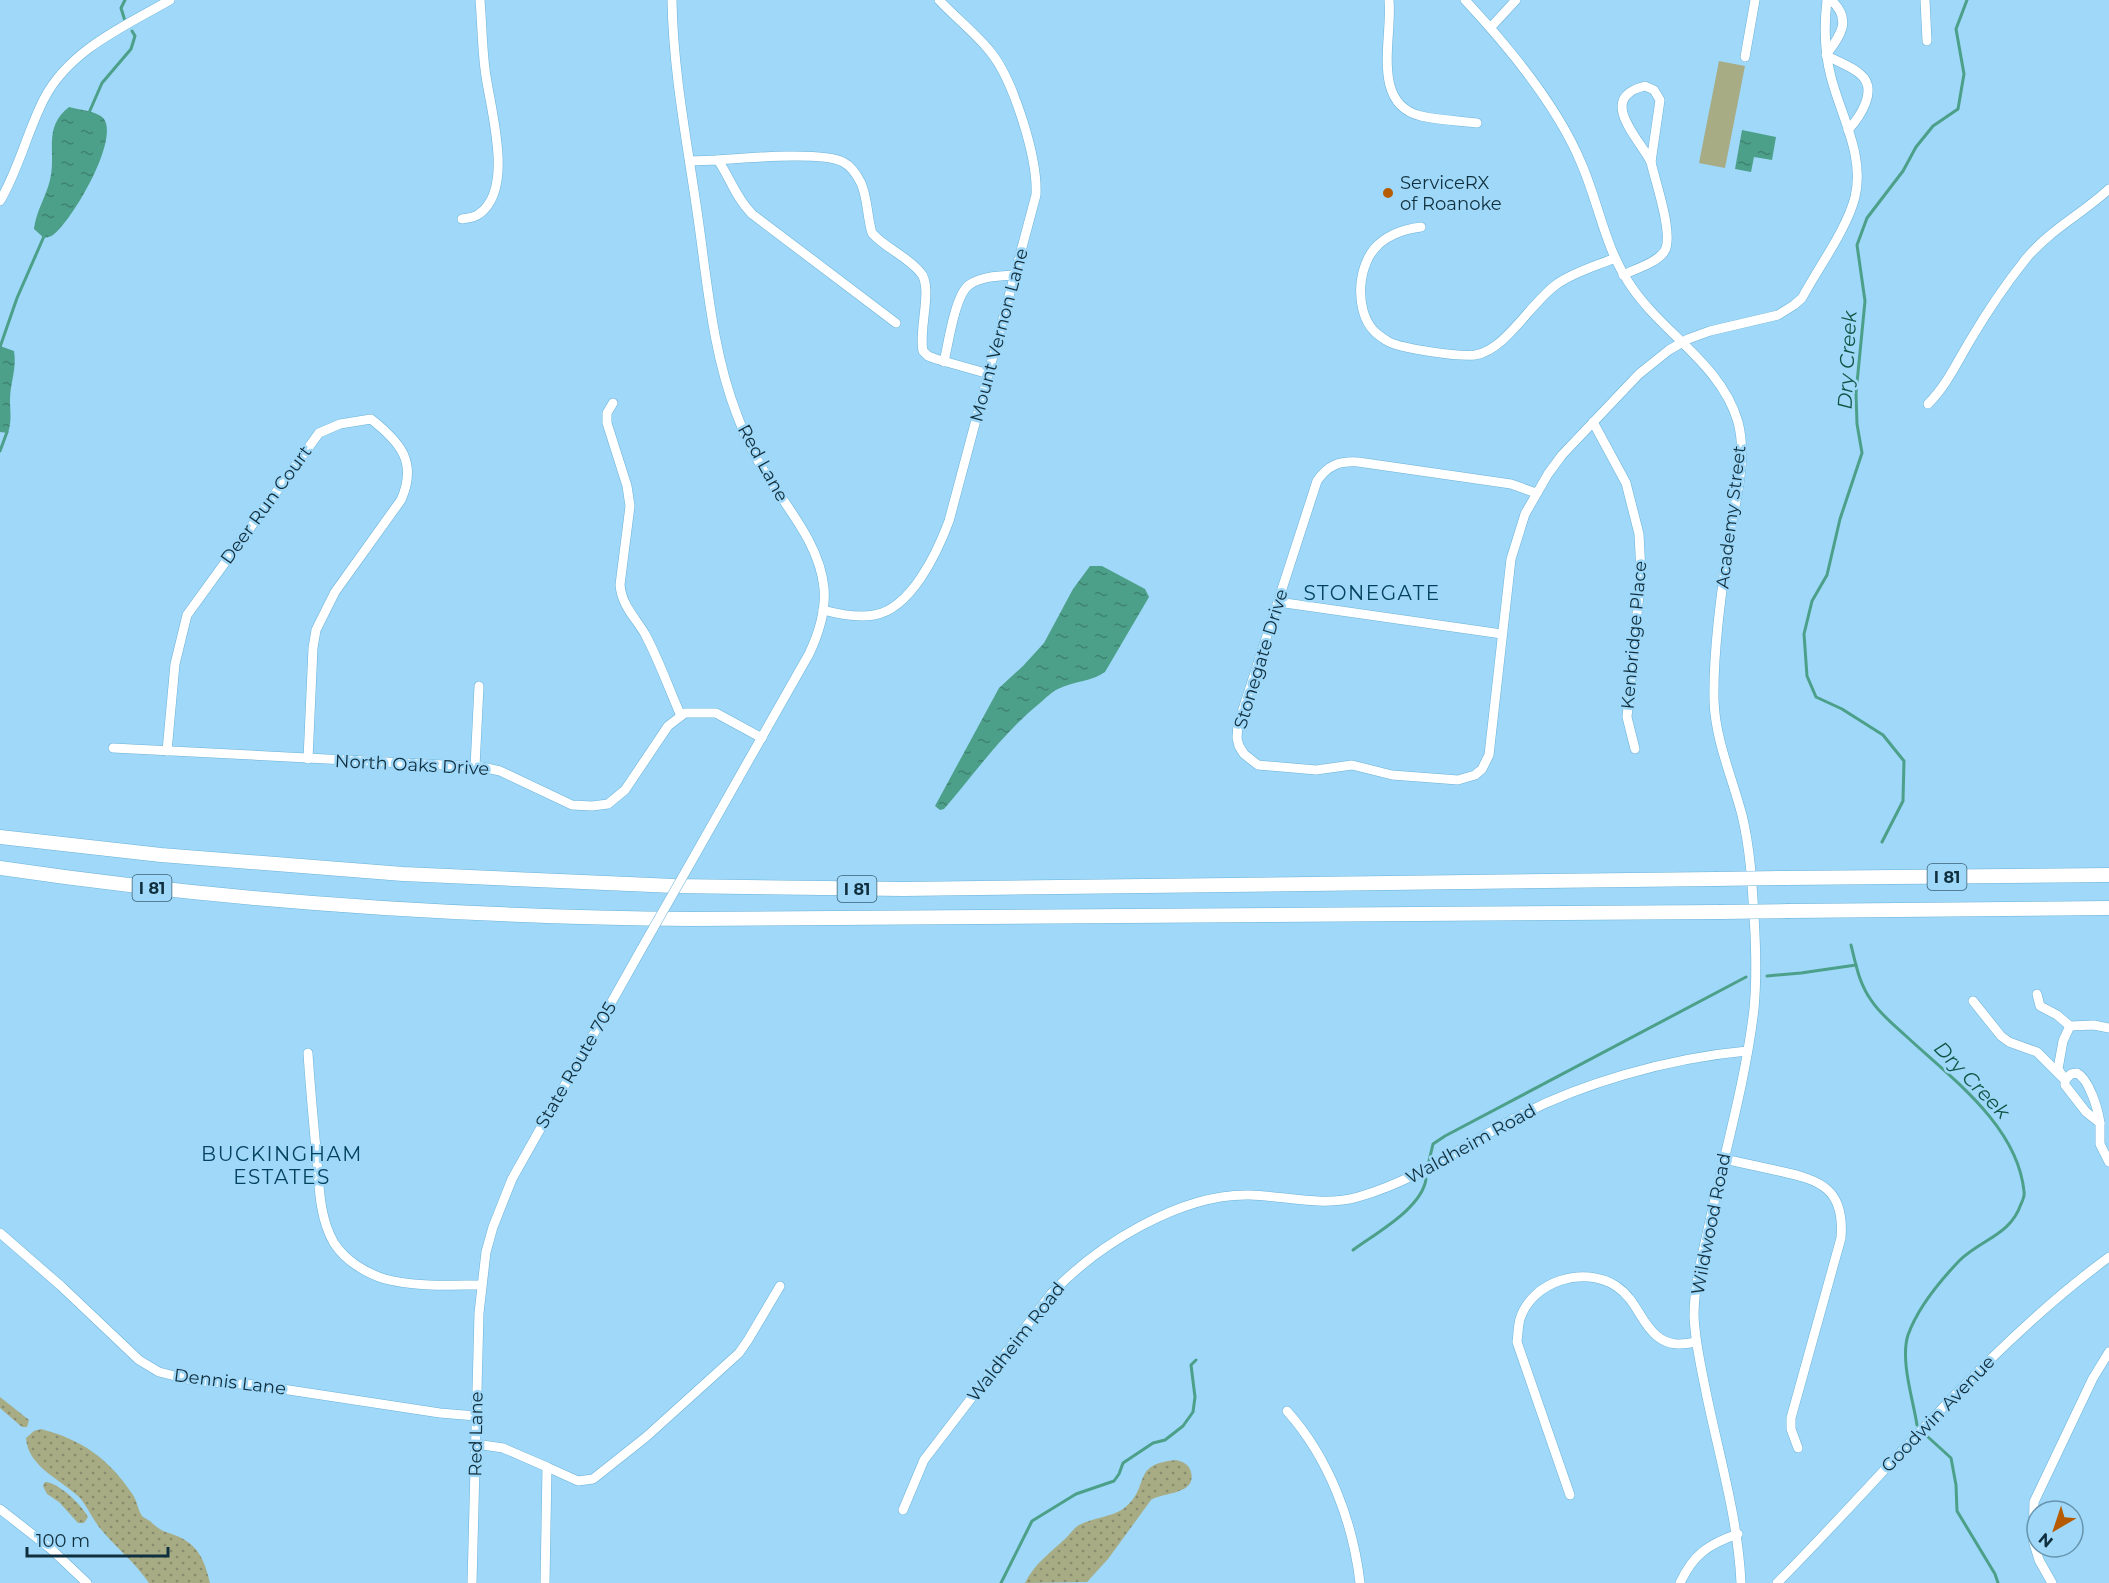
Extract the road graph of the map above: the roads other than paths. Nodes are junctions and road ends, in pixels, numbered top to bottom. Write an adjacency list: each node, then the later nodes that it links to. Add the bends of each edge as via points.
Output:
1 (170, 0): 21 (street, via 94,45 51,87)
2 (480, 0): 22 (street, via 498,169 496,186 485,208 474,217)
3 (672, 0): 18 (street, Red Lane)
4 (939, 0): 25 (street, Mount Vernon Lane, via 977,36 1000,65 1029,143 1036,195)
5 (1389, 0): 15 (street, via 1387,71 1398,101 1420,116)
6 (1465, 0): 11 (street, Academy Street)
7 (1516, 0): 11 (street)
8 (1755, 0): 14 (street)
9 (1829, 0): 13 (street, Stonegate Drive); 13 (street, via 1838,6 1842,32)
10 (1925, 0): 12 (street)
11 (1491, 27): 24 (street, Academy Street, via 1573,145)
12 (1927, 41)
13 (1826, 55): 16 (street, Stonegate Drive); 16 (street, via 1853,68 1866,82 1863,112)
14 (1745, 57)
15 (1477, 123)
16 (1848, 130): 28 (street, Stonegate Drive, via 1857,166 1856,195 1802,298 1778,315 1710,331)
17 (718, 160): 18 (street); 27 (street, via 738,198 752,214); 29 (street, via 823,158 846,163 861,183 874,236 924,276 922,348 928,356)
18 (690, 161): 36 (street, Red Lane, via 714,326 730,398 752,450 816,556 824,588)
19 (1651, 162): 19 (street, via 1624,120 1622,109 1630,91 1645,86 1654,90 1660,100); 26 (street, via 1667,245 1660,256)
20 (2109, 189): 32 (street, via 2026,258 1970,340 1946,384)
21 (0, 201)
22 (462, 219)
23 (1421, 227): 24 (street, via 1400,232 1378,244 1367,260 1363,276 1361,308 1366,320 1381,337 1401,346 1464,355 1485,352 1558,283)
24 (1615, 258): 26 (street, Academy Street)
25 (1015, 275): 29 (street, via 993,276 967,286 960,298); 30 (street, Mount Vernon Lane)
26 (1623, 275): 28 (street, Academy Street, via 1647,308)
27 (896, 323)
28 (1682, 343): 33 (street, Stonegate Drive, via 1640,374); 48 (street, Academy Street, via 1721,386 1734,411 1742,442 1714,701)
29 (944, 362): 30 (street)
30 (989, 374): 36 (street, Mount Vernon Lane, via 949,521 919,580 897,605 875,615)
31 (613, 403): 39 (street, via 606,423 630,506 621,596 644,633)
32 (1928, 404)
33 (1593, 422): 34 (street, Stonegate Drive, via 1562,455); 42 (street, Kenbridge Place, via 1626,483 1639,534 1641,573 1627,717)
34 (1536, 493): 35 (street, Stonegate Drive, via 1511,484 1358,462 1337,463 1317,481); 37 (street, Stonegate Drive, via 1511,559)
35 (1278, 602): 37 (street); 37 (street, Stonegate Drive, via 1237,730 1239,746 1258,765 1316,770 1352,765 1392,775 1458,780 1475,775 1489,755)
36 (823, 610): 40 (street, Red Lane, via 809,654)
37 (1502, 634)
38 (479, 686): 45 (street)
39 (681, 716): 40 (street, via 716,713); 45 (street, North Oaks Drive, via 668,726 625,790 608,804 572,805 500,771)
40 (762, 738): 47 (street, Red Lane)
41 (113, 748): 43 (street, North Oaks Drive)
42 (1635, 749)
43 (167, 752): 44 (street, North Oaks Drive); 44 (street, Deer Run Court, via 175,664 187,615 319,433 340,424 371,419 389,433 405,456 407,486 335,592 316,630)
44 (308, 759): 45 (street, North Oaks Drive)
45 (475, 767)
46 (0, 837): 50 (highway, I 81, bridge, via 161,855 403,874 686,886 927,889)
47 (695, 855): 64 (street, State Route 705, bridge, via 512,1179 493,1227)
48 (1751, 864): 56 (street, Wildwood Road, via 1756,984)
49 (0, 868): 51 (highway, I 81, bridge, via 314,904 596,918)
50 (2109, 875)
51 (2109, 908)
52 (2037, 994): 54 (street, via 2040,1006)
53 (1973, 1001): 58 (street, via 2001,1036 2037,1052)
54 (2070, 1026): 55 (street); 58 (street, via 2058,1070)
55 (2109, 1028)
56 (1747, 1052): 60 (street, Wildwood Road); 75 (street, Waldheim Road, via 1708,1055 1560,1096 1407,1180 1357,1198 1313,1202 1268,1196 1221,1196 1167,1214 1135,1230 1069,1275 1051,1294 924,1460)
57 (308, 1053): 64 (street, via 324,1218 342,1254 360,1268 399,1282)
58 (2065, 1080): 59 (street, via 2086,1112); 59 (street, via 2077,1073 2083,1077)
59 (2100, 1123): 61 (street, via 2100,1144)
60 (1724, 1158): 66 (street, Wildwood Road, via 1698,1275); 71 (street, via 1810,1178 1831,1194 1840,1213 1840,1238 1791,1419)
61 (2109, 1162)
62 (0, 1233): 69 (street, Dennis Lane, via 139,1360 159,1372 195,1381 256,1385)
63 (2109, 1257): 83 (street, Goodwin Avenue, via 2064,1291 1985,1365)
64 (481, 1285): 69 (street, Red Lane)
65 (780, 1286): 72 (street, via 739,1353 593,1479 578,1481)
66 (1696, 1342): 73 (street, via 1677,1346 1658,1337 1634,1302 1616,1286 1590,1276 1571,1276 1535,1295 1520,1319 1517,1342); 76 (street, Wildwood Road)
67 (2109, 1352): 84 (street, via 2034,1502 2033,1540)
68 (1287, 1411): 80 (street, via 1317,1452 1338,1495)
69 (476, 1416): 70 (street, Red Lane)
70 (476, 1444): 72 (street, via 503,1448); 78 (street, Red Lane)
71 (1798, 1448)
72 (547, 1467): 79 (street)
73 (1570, 1495)
74 (0, 1509): 77 (street)
75 (903, 1510)
76 (1738, 1534): 81 (street, via 1699,1554); 82 (street, Wildwood Road)
77 (87, 1583)
78 (472, 1583)
79 (545, 1583)
80 (1360, 1583)
81 (1680, 1583)
82 (1742, 1583)
83 (1778, 1583)
84 (2052, 1583)

